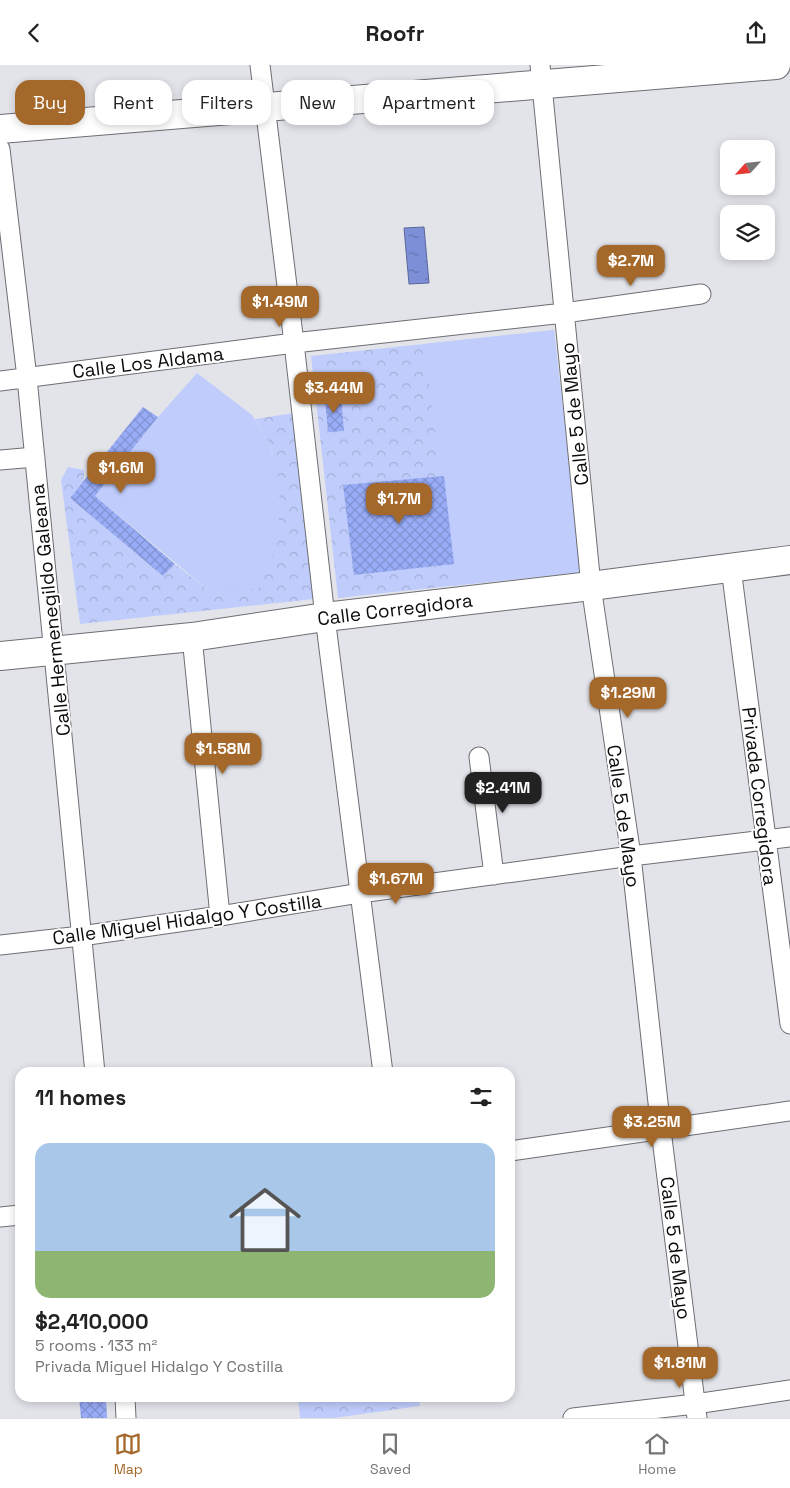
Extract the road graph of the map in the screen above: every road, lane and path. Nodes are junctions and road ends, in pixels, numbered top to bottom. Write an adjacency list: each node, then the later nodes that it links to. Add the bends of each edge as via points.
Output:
1 (260, 65): 4 (street)
2 (776, 65): 3 (street)
3 (541, 75): 5 (street); 11 (street, Calle 5 de Mayo)
4 (262, 80)
5 (271, 107)
6 (182, 115): 8 (street)
7 (267, 125): 12 (street)
8 (0, 129)
9 (0, 149): 13 (street, Calle Hermenegildo Galeana)
10 (701, 294): 11 (street, Calle Los Aldama)
11 (564, 313): 12 (street, Calle Los Aldama); 19 (street, Calle 5 de Mayo)
12 (294, 343): 13 (street, Calle Los Aldama); 20 (street)
13 (27, 378): 14 (street, Calle Los Aldama); 15 (street, Calle Hermenegildo Galeana)
14 (0, 381)
15 (35, 457): 16 (street); 22 (street, Calle Hermenegildo Galeana)
16 (0, 460)
17 (790, 560): 18 (street, Calle Corregidora)
18 (731, 567): 19 (street, Calle Corregidora); 26 (street, Privada Corregidora)
19 (592, 587): 20 (street, Calle Corregidora); 27 (street, Calle 5 de Mayo)
20 (325, 617): 21 (street, Calle Corregidora); 29 (street)
21 (192, 637): 22 (street, Calle Corregidora); 30 (street)
22 (54, 650): 23 (street, Calle Corregidora); 31 (street, Calle Hermenegildo Galeana)
23 (0, 656)
24 (479, 757): 28 (street)
25 (790, 837): 26 (street, Calle Miguel Hidalgo Y Costilla)
26 (766, 840): 27 (street, Calle Miguel Hidalgo Y Costilla); 33 (street, Privada Corregidora)
27 (631, 856): 28 (street, Calle Miguel Hidalgo Y Costilla); 37 (street, Calle 5 de Mayo)
28 (494, 875): 29 (street, Calle Miguel Hidalgo Y Costilla)
29 (360, 893): 30 (street, Calle Miguel Hidalgo Y Costilla); 35 (street)
30 (220, 916): 31 (street, Calle Miguel Hidalgo Y Costilla)
31 (81, 936): 32 (street, Calle Miguel Hidalgo Y Costilla); 34 (street, Calle Hermenegildo Galeana)
32 (0, 945)
33 (790, 1023)
34 (94, 1067)
35 (382, 1067)
36 (790, 1111): 37 (street)
37 (661, 1130): 38 (street); 43 (street, Calle 5 de Mayo)
38 (515, 1150)
39 (15, 1216): 40 (street)
40 (0, 1217)
41 (790, 1390): 43 (street)
42 (125, 1402): 44 (street)
43 (696, 1411): 45 (street)
44 (126, 1418)
45 (573, 1418)

